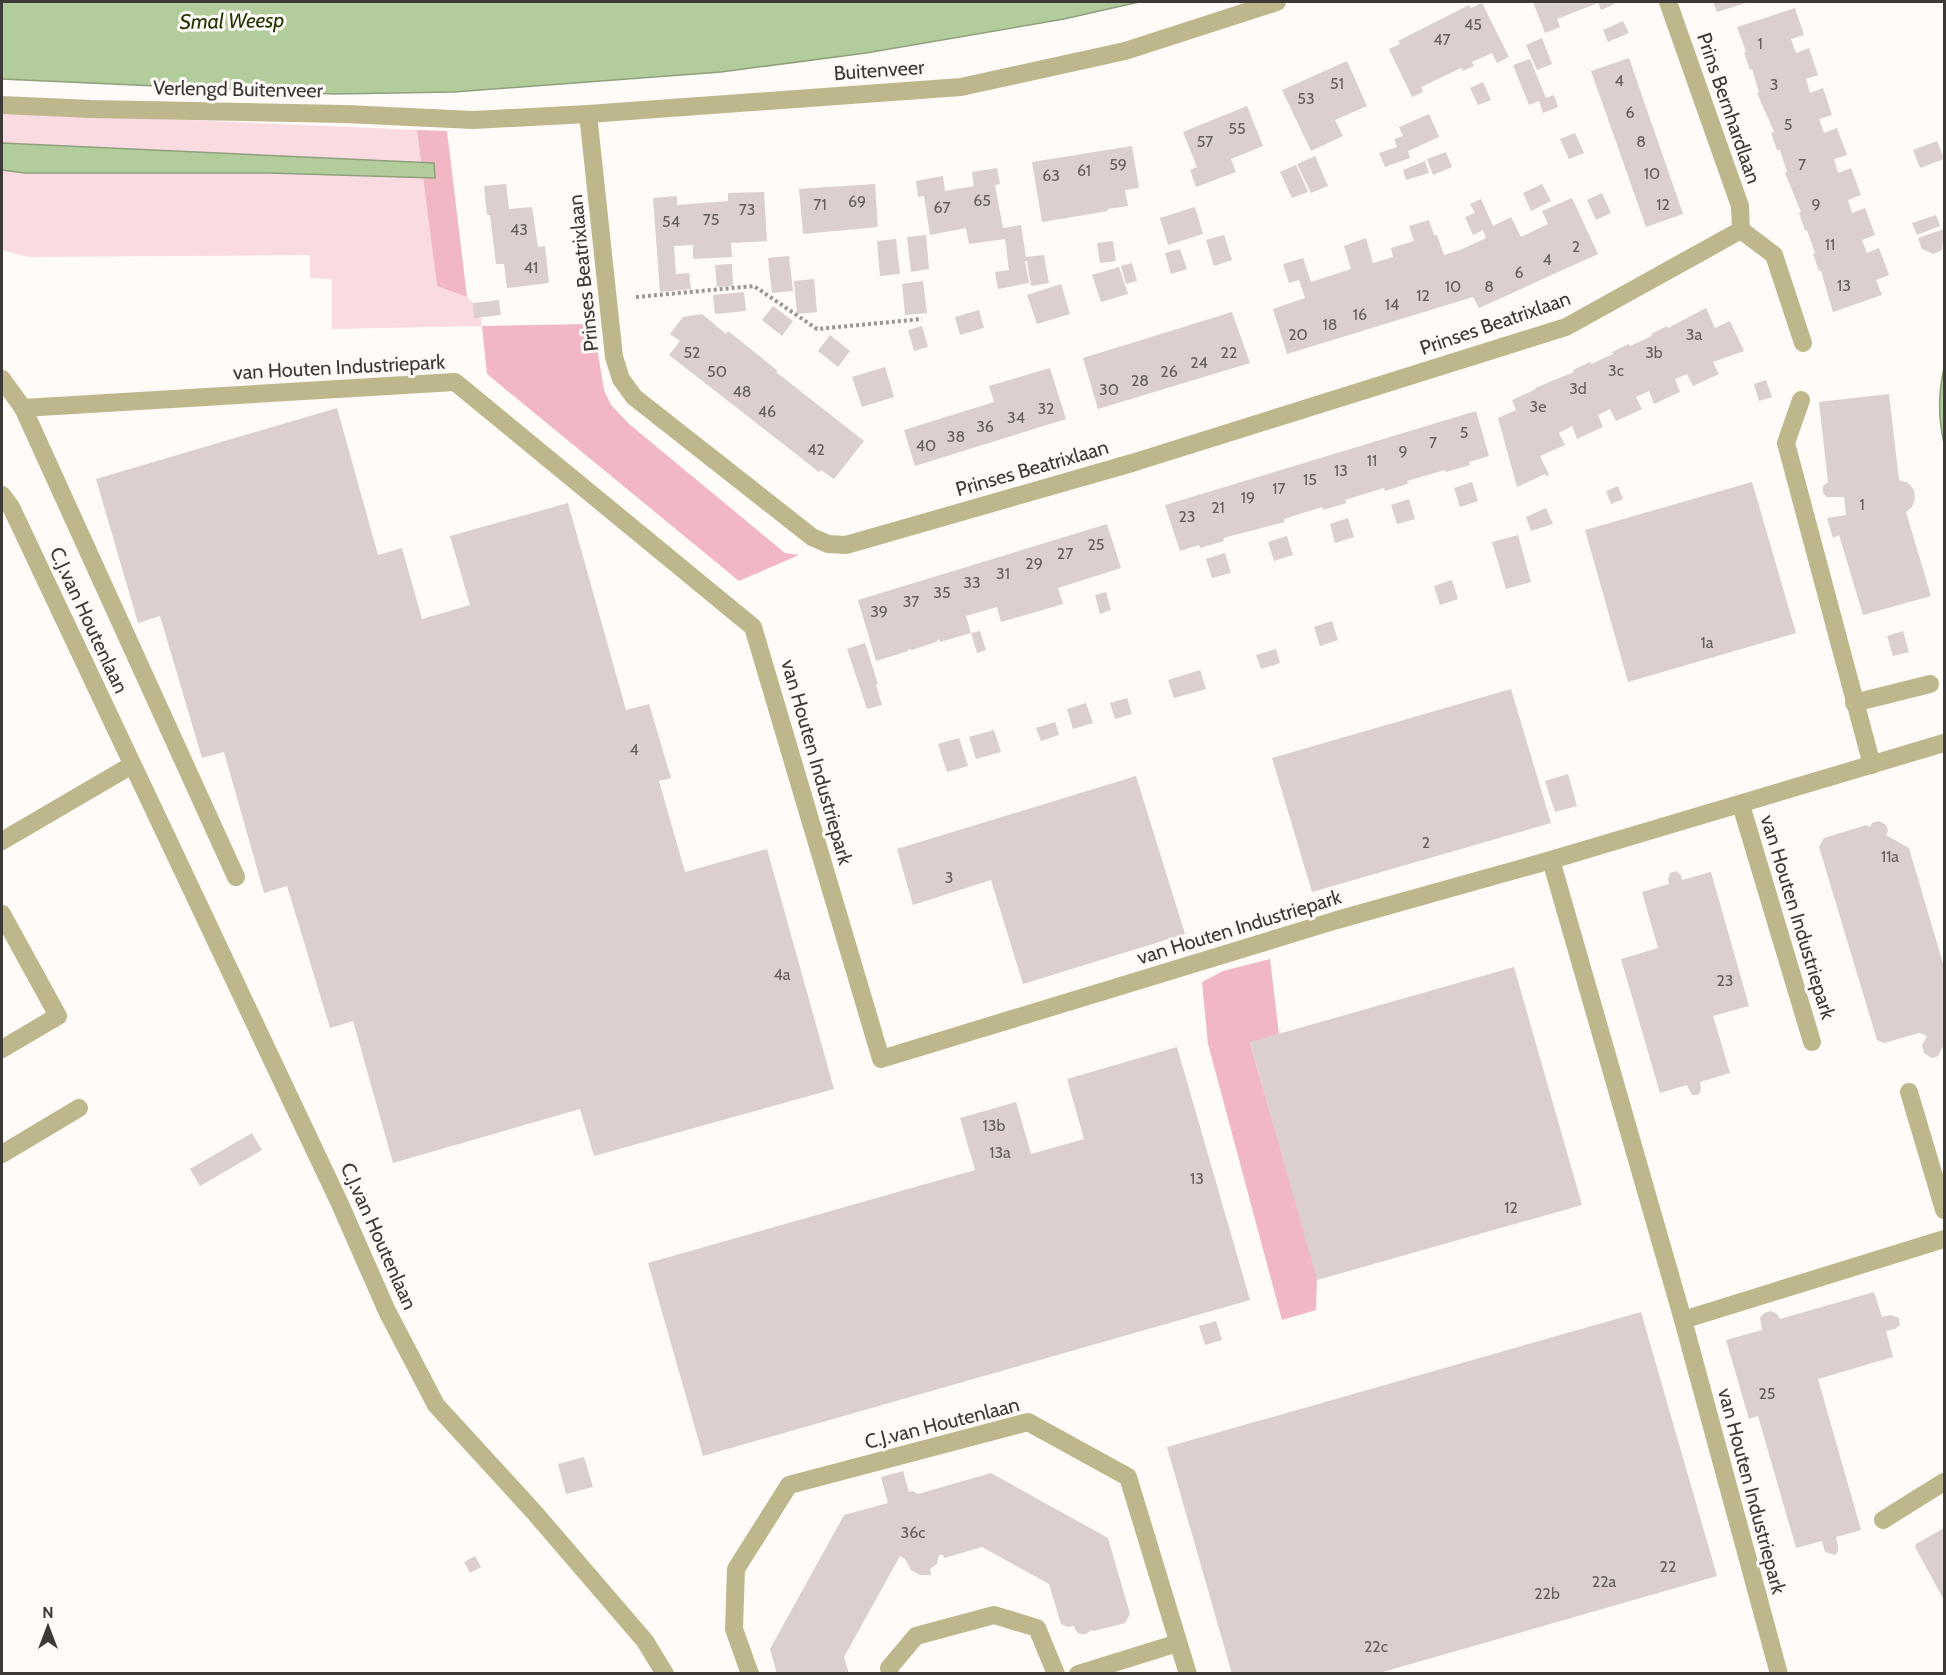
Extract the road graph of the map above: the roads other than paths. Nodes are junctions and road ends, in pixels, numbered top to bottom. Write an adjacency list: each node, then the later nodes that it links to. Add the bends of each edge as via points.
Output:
1 (1277, 2): 4 (street, Buitenveer, via 1125,51 961,87)
2 (1668, 2): 6 (street, Prins Bernhardlaan, via 1740,206)
3 (2, 105): 5 (street, Verlengd Buitenveer)
4 (588, 114): 5 (street, Buitenveer); 6 (street, Prinses Beatrixlaan, via 614,357 621,379 634,397 812,537 828,544 846,545 1132,463 1566,327)
5 (473, 120)
6 (1741, 230): 7 (street, via 1774,255)
7 (1803, 343)
8 (2, 379): 10 (street)
9 (1801, 400): 13 (street, via 1786,443)
10 (23, 408): 19 (street, van Houten Industriepark, via 455,382 753,627 881,1059 1336,920); 20 (street)
11 (2, 495): 15 (street, C.J.van Houtenlaan)
12 (1930, 684): 13 (street)
13 (1854, 703): 16 (street)
14 (1944, 743): 16 (street, van Houten Industriepark)
15 (132, 765): 18 (street); 33 (street, C.J.van Houtenlaan, via 387,1311 436,1405 645,1641)
16 (1872, 765): 17 (street, van Houten Industriepark)
17 (1741, 804): 19 (street, van Houten Industriepark); 22 (street, van Houten Industriepark)
18 (2, 841)
19 (1551, 860): 29 (street, van Houten Industriepark)
20 (236, 877)
21 (2, 914): 23 (street, via 58,1016)
22 (1812, 1042)
23 (2, 1049)
24 (1909, 1092): 27 (street)
25 (79, 1108): 26 (street)
26 (2, 1154)
27 (1944, 1210)
28 (1944, 1239): 29 (street)
29 (1683, 1320): 39 (street, van Houten Industriepark)
30 (1944, 1482): 31 (street)
31 (1883, 1520)
32 (1179, 1642): 34 (street, C.J.van Houtenlaan, via 1128,1477 1028,1422 789,1485 736,1569 734,1629); 37 (street); 38 (street, C.J.van Houtenlaan)
33 (665, 1674)
34 (750, 1674)
35 (890, 1674): 36 (street, via 889,1668 915,1636 994,1615 1037,1628)
36 (1056, 1674)
37 (1078, 1674)
38 (1188, 1674)
39 (1779, 1674)

